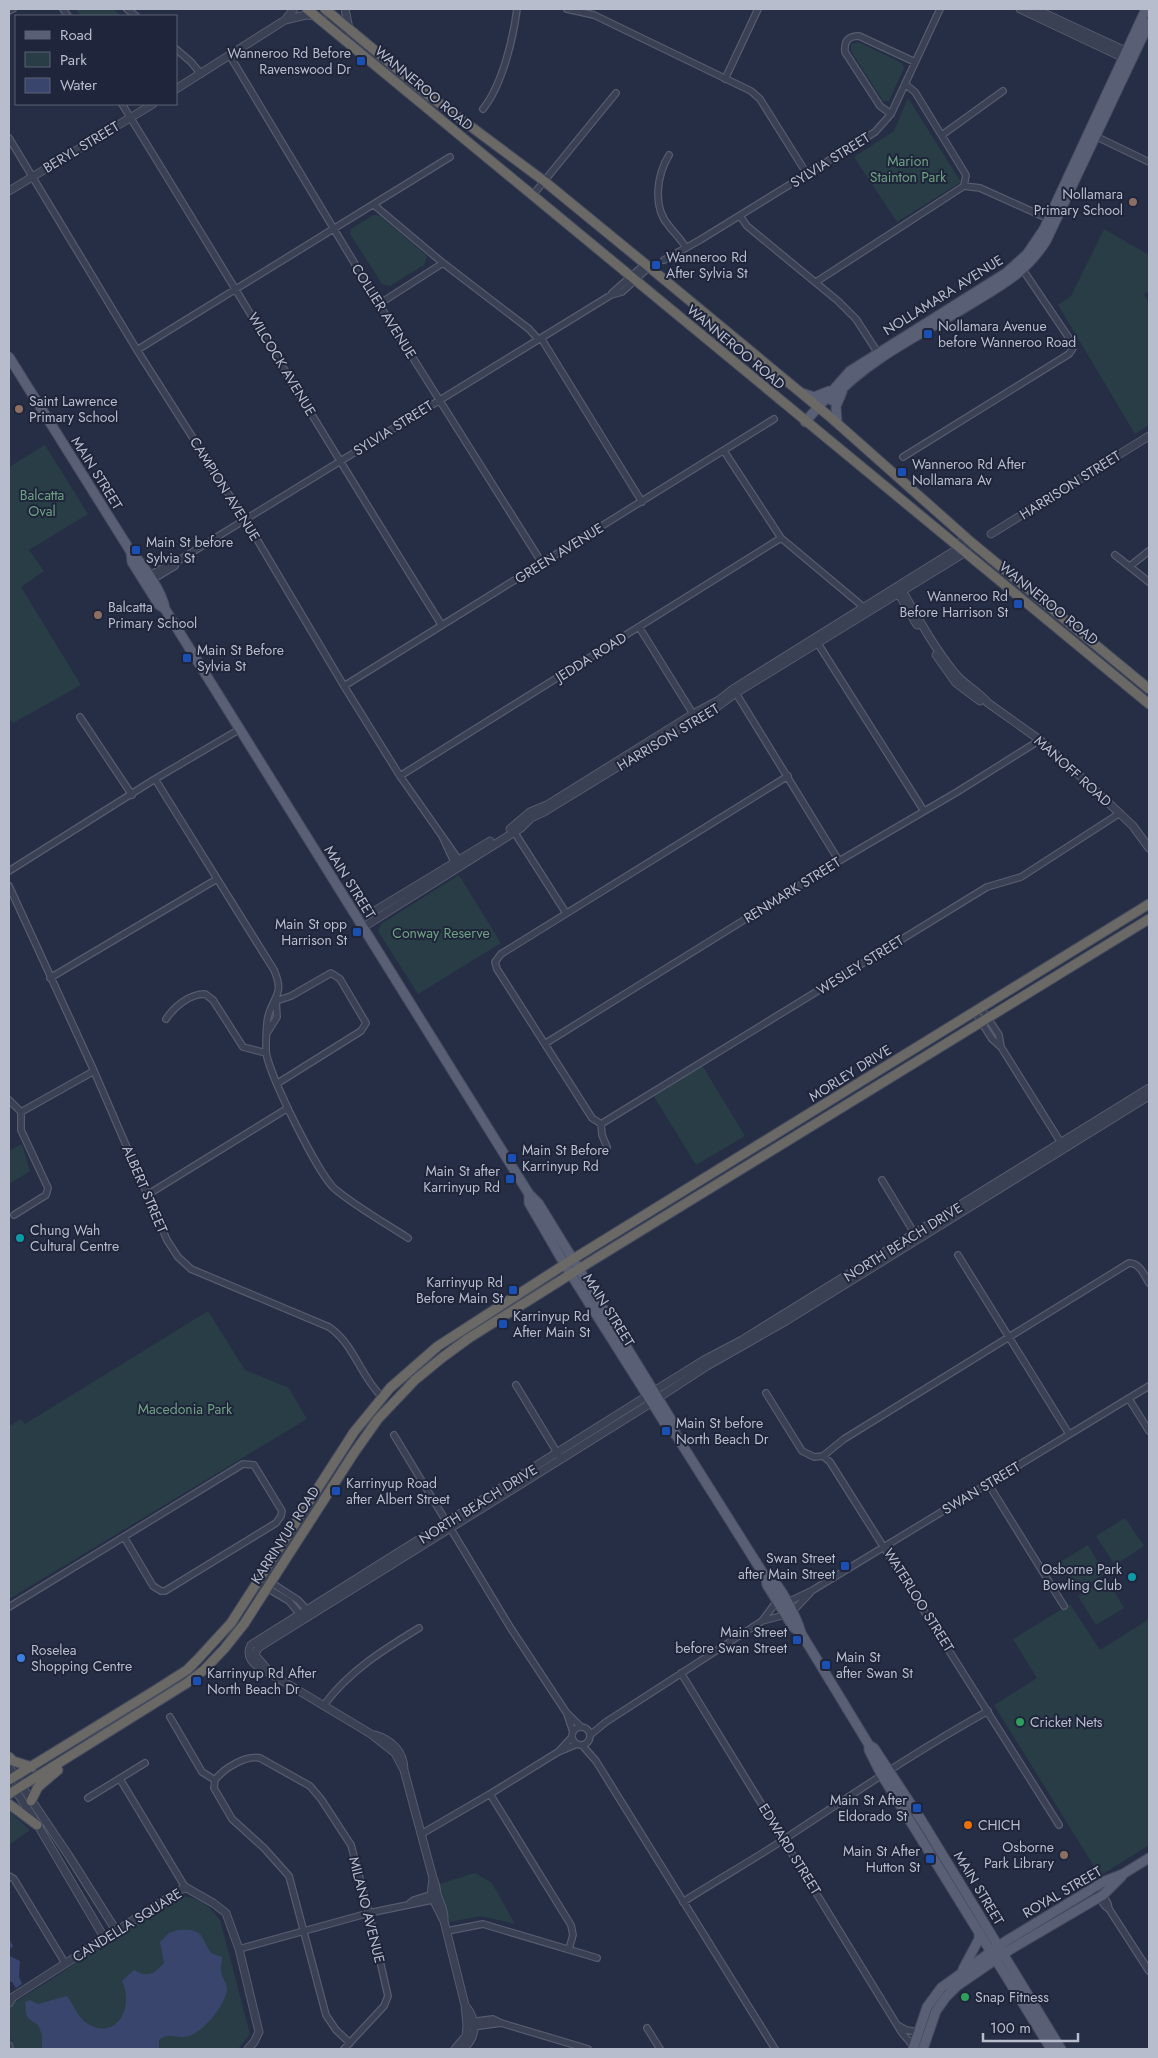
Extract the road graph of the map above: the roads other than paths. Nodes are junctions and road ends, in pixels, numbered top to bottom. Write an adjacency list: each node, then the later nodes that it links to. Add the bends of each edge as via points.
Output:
1 (12, 9): 13 (street)
2 (294, 9): 15 (street)
3 (306, 9): 14 (highway, WANNEROO ROAD)
4 (345, 9): 16 (street)
5 (517, 9): 32 (street, via 500,81)
6 (567, 9): 25 (street, via 594,15)
7 (758, 9): 25 (street)
8 (940, 9): 23 (street, SYLVIA STREET)
9 (1020, 9): 20 (street)
10 (1035, 9): 20 (street)
11 (1146, 9): 17 (main road, NOLLAMARA AVENUE)
12 (328, 10): 16 (highway, WANNEROO ROAD); 18 (street, via 333,23)
13 (9, 11)
14 (315, 16): 15 (street); 18 (highway, WANNEROO ROAD)
15 (285, 20): 21 (street)
16 (349, 28): 43 (highway, WANNEROO ROAD, via 470,127)
17 (1144, 31): 20 (main road, NOLLAMARA AVENUE); 22 (main road, NOLLAMARA AVENUE)
18 (356, 50): 46 (highway, WANNEROO ROAD)
19 (178, 51): 24 (street)
20 (1124, 54): 22 (street); 36 (main road, NOLLAMARA AVENUE)
21 (230, 56): 24 (street); 50 (street, COLLIER AVENUE)
22 (1133, 59): 36 (main road, NOLLAMARA AVENUE)
23 (915, 62): 26 (street, SYLVIA STREET); 33 (street, via 858,36 846,40 845,52 880,106)
24 (201, 74): 27 (street)
25 (725, 79): 41 (street, via 760,99)
26 (905, 84): 33 (street, SYLVIA STREET); 35 (street, via 915,92)
27 (178, 88)
28 (1004, 91): 35 (street)
29 (616, 93): 43 (street)
30 (123, 105): 34 (street, WILCOCK AVENUE)
31 (151, 105): 34 (street, BERYL STREET)
32 (483, 109)
33 (891, 114): 41 (street, SYLVIA STREET, via 875,132)
34 (130, 118): 42 (street, BERYL STREET); 58 (street, WILCOCK AVENUE)
35 (942, 135): 44 (street, via 966,175)
36 (1092, 135): 40 (street); 49 (main road, NOLLAMARA AVENUE)
37 (9, 138): 42 (street, CAMPION AVENUE)
38 (669, 155): 51 (street, via 659,177 658,206 668,226 678,234)
39 (450, 157): 47 (street)
40 (1149, 162)
41 (807, 174): 48 (street, SYLVIA STREET)
42 (33, 176): 45 (street, BERYL STREET); 61 (street, CAMPION AVENUE)
43 (544, 181): 46 (street); 54 (highway, WANNEROO ROAD)
44 (964, 186): 49 (street, via 980,188); 57 (street)
45 (9, 191)
46 (532, 196): 56 (highway, WANNEROO ROAD)
47 (374, 205): 50 (street); 53 (street)
48 (740, 216): 51 (street, SYLVIA STREET); 57 (street, via 747,226)
49 (1052, 220): 55 (main road, NOLLAMARA AVENUE, via 1046,242)
50 (334, 229): 58 (street); 59 (street, COLLIER AVENUE)
51 (686, 248): 52 (street, SYLVIA STREET)
52 (664, 260)
53 (444, 264): 59 (street); 60 (street)
54 (647, 265): 56 (street, SYLVIA STREET); 66 (highway, WANNEROO ROAD)
55 (1021, 267): 62 (main road, NOLLAMARA AVENUE, via 1006,273); 74 (street, via 1073,348 1069,354)
56 (633, 279): 60 (street, SYLVIA STREET, via 622,292 611,295); 70 (highway, WANNEROO ROAD)
57 (816, 282): 62 (street, via 856,319)
58 (237, 289): 61 (street); 75 (street, WILCOCK AVENUE)
59 (379, 304): 67 (street, COLLIER AVENUE)
60 (540, 339): 67 (street, SYLVIA STREET); 76 (street)
61 (137, 350): 77 (street, CAMPION AVENUE)
62 (879, 355): 64 (main road, NOLLAMARA AVENUE); 65 (main road, NOLLAMARA AVENUE, via 850,371)
63 (9, 357): 86 (main road, MAIN STREET, via 130,552 132,562)
64 (847, 384): 68 (main road, NOLLAMARA AVENUE); 71 (main road, via 837,402)
65 (832, 389): 66 (main road, via 818,397); 68 (main road, NOLLAMARA AVENUE)
66 (801, 393): 68 (highway, WANNEROO ROAD)
67 (440, 399): 75 (street, SYLVIA STREET); 84 (street, COLLIER AVENUE)
68 (820, 409): 70 (main road, NOLLAMARA AVENUE); 71 (highway, WANNEROO ROAD)
69 (774, 420): 73 (street, GREEN AVENUE)
70 (807, 423): 81 (highway, WANNEROO ROAD)
71 (836, 423): 80 (highway, WANNEROO ROAD)
72 (1149, 436): 78 (street, HARRISON STREET)
73 (724, 451): 76 (street, GREEN AVENUE); 79 (street)
74 (903, 457)
75 (340, 462): 77 (street, SYLVIA STREET); 90 (street, WILCOCK AVENUE)
76 (642, 502): 84 (street, GREEN AVENUE)
77 (245, 519): 86 (street, SYLVIA STREET); 93 (street, CAMPION AVENUE)
78 (991, 534)
79 (781, 538): 89 (street); 91 (street, JEDDA ROAD)
80 (968, 540): 81 (street, HARRISON STREET); 94 (highway, WANNEROO ROAD)
81 (961, 549): 88 (street, HARRISON STREET); 96 (highway, WANNEROO ROAD)
82 (1149, 551): 85 (street)
83 (1115, 555): 85 (street)
84 (542, 563): 90 (street, GREEN AVENUE)
85 (1130, 566): 87 (street)
86 (147, 580): 99 (main road, MAIN STREET, via 159,605 165,609)
87 (1149, 582)
88 (899, 590): 89 (street, HARRISON STREET); 100 (street, MANOFF ROAD, via 944,668 960,687)
89 (866, 610): 92 (street, HARRISON STREET)
90 (441, 624): 93 (street, GREEN AVENUE)
91 (639, 628): 97 (street); 101 (street, JEDDA ROAD)
92 (816, 641): 95 (street, HARRISON STREET); 105 (street)
93 (344, 686): 101 (street, CAMPION AVENUE)
94 (1149, 689)
95 (734, 691): 97 (street, HARRISON STREET, via 713,710); 102 (street)
96 (1149, 704)
97 (695, 716): 107 (street, HARRISON STREET, via 629,761)
98 (80, 717): 104 (street)
99 (240, 729): 103 (street); 117 (main road, MAIN STREET)
100 (1040, 740): 105 (street, RENMARK STREET); 106 (street, MANOFF ROAD)
101 (400, 776): 110 (street, CAMPION AVENUE)
102 (788, 776): 109 (street); 115 (street)
103 (155, 779): 104 (street); 112 (street)
104 (132, 795): 111 (street)
105 (924, 811): 109 (street, RENMARK STREET)
106 (1120, 813): 108 (street, MANOFF ROAD); 132 (street, WESLEY STREET, via 1021,877 987,887)
107 (513, 830): 110 (street, HARRISON STREET); 115 (street)
108 (1149, 848)
109 (839, 861): 123 (street, RENMARK STREET)
110 (458, 864): 117 (street, HARRISON STREET)
111 (9, 871)
112 (217, 879): 118 (street); 119 (street, via 274,970 279,987)
113 (9, 886): 118 (street, ALBERT STREET)
114 (1149, 904): 120 (highway, MORLEY DRIVE)
115 (566, 913): 123 (street, via 501,954 495,962)
116 (1149, 919): 122 (highway, MORLEY DRIVE)
117 (360, 925): 136 (main road, MAIN STREET)
118 (50, 978): 125 (street, ALBERT STREET)
119 (276, 1001): 124 (street, via 277,1017 267,1033); 126 (street, via 331,973 340,979 366,1023 361,1031)
120 (978, 1010): 122 (street); 142 (highway, MORLEY DRIVE)
121 (166, 1019): 124 (street, via 173,1008 194,996 205,994 213,1000 243,1048)
122 (984, 1019): 133 (street, via 999,1035 1001,1047); 144 (highway, MORLEY DRIVE)
123 (546, 1043): 132 (street, via 592,1118)
124 (266, 1053): 126 (street)
125 (94, 1071): 131 (street); 137 (street, ALBERT STREET)
126 (278, 1083): 130 (street)
127 (1149, 1088): 133 (street, NORTH BEACH DRIVE)
128 (1149, 1096): 133 (street, NORTH BEACH DRIVE)
129 (9, 1100): 131 (street)
130 (288, 1108): 137 (street); 140 (street, via 334,1189)
131 (21, 1112): 138 (street, via 21,1130 48,1188 46,1195)
132 (601, 1124): 134 (street)
133 (1062, 1146): 139 (street, NORTH BEACH DRIVE)
134 (607, 1147)
135 (882, 1180): 139 (street)
136 (529, 1194): 142 (main road, MAIN STREET, via 539,1204); 143 (main road, MAIN STREET, via 529,1203)
137 (148, 1195): 151 (street, ALBERT STREET, via 168,1242 191,1269 329,1328 344,1340)
138 (14, 1215)
139 (916, 1237): 152 (street, NORTH BEACH DRIVE, via 704,1360)
140 (408, 1238)
141 (958, 1255): 147 (street)
142 (573, 1259): 143 (highway, MORLEY DRIVE); 144 (main road, MAIN STREET)
143 (564, 1265): 145 (main road, MAIN STREET); 151 (highway, KARRINYUP ROAD, via 445,1341)
144 (580, 1269): 145 (highway, MORLEY DRIVE); 152 (main road, MAIN STREET)
145 (571, 1274): 152 (main road, MAIN STREET); 164 (highway, KARRINYUP ROAD, via 468,1338 407,1388 365,1437)
146 (1149, 1283): 147 (street, via 1138,1266 1129,1263)
147 (1008, 1336): 155 (street); 158 (street, via 844,1439)
148 (516, 1385): 157 (street)
149 (1149, 1386): 153 (street, SWAN STREET)
150 (766, 1393): 158 (street, via 802,1451 814,1457)
151 (382, 1397): 163 (highway, KARRINYUP ROAD, via 354,1432)
152 (652, 1397): 157 (street, NORTH BEACH DRIVE); 167 (main road, MAIN STREET, via 672,1421 676,1435 766,1578 773,1581)
153 (1129, 1399): 154 (street); 155 (street, SWAN STREET)
154 (1149, 1431)
155 (1069, 1434): 159 (street, SWAN STREET)
156 (394, 1435): 160 (street)
157 (560, 1456): 160 (street, NORTH BEACH DRIVE)
158 (823, 1456): 162 (street, WATERLOO STREET)
159 (988, 1485): 162 (street, SWAN STREET); 166 (street)
160 (449, 1526): 169 (street, NORTH BEACH DRIVE); 175 (street)
161 (124, 1537): 161 (street, via 153,1586 165,1591 276,1523 282,1511 254,1465 243,1464); 168 (street)
162 (885, 1546): 165 (street, SWAN STREET); 176 (street, WATERLOO STREET)
163 (259, 1579): 164 (street); 190 (highway, KARRINYUP ROAD, via 231,1623 187,1670)
164 (269, 1585): 169 (street, via 298,1600); 170 (street); 185 (highway, KARRINYUP ROAD, via 244,1624 204,1670)
165 (813, 1590): 167 (street, SWAN STREET); 167 (street, SWAN STREET)
166 (1064, 1606)
167 (784, 1607): 171 (street, SWAN STREET); 171 (street, SWAN STREET); 183 (main road, MAIN STREET, via 793,1627 801,1634)
168 (9, 1608)
169 (309, 1612): 170 (street, NORTH BEACH DRIVE)
170 (302, 1617): 174 (street, NORTH BEACH DRIVE, via 249,1649 249,1657 256,1666)
171 (762, 1621): 173 (street, SWAN STREET)
172 (419, 1628): 174 (street, via 361,1666)
173 (681, 1673): 178 (street, SWAN STREET); 206 (street, EDWARD STREET)
174 (324, 1705): 204 (street, via 395,1753 404,1770)
175 (566, 1712): 179 (street); 180 (street)
176 (988, 1712): 191 (street); 202 (street, WATERLOO STREET)
177 (170, 1717): 195 (street, via 202,1772)
178 (606, 1722): 179 (street, SWAN STREET); 181 (street, SWAN STREET)
179 (584, 1728): 180 (street, SWAN STREET); 181 (street)
180 (573, 1734): 182 (street); 184 (street)
181 (590, 1738): 182 (street, SWAN STREET); 187 (street)
182 (579, 1745): 184 (street); 187 (street)
183 (869, 1745): 191 (main road, MAIN STREET); 192 (main road, MAIN STREET)
184 (558, 1752): 197 (street)
185 (72, 1755): 196 (highway, KARRINYUP ROAD); 199 (highway, via 42,1782)
186 (9, 1757): 190 (highway)
187 (596, 1760): 220 (street)
188 (145, 1764): 194 (street)
189 (9, 1767): 193 (street)
190 (32, 1767): 193 (highway, KARRINYUP ROAD)
191 (889, 1769): 192 (street); 203 (main road, MAIN STREET)
192 (881, 1774): 205 (main road, MAIN STREET); 206 (street)
193 (11, 1779): 196 (street)
194 (120, 1779): 198 (street); 214 (street)
195 (215, 1780): 221 (street, MILANO AVENUE, via 254,1756 310,1786 350,1845); 222 (street, via 216,1792 232,1819 289,1876)
196 (15, 1790): 199 (street); 201 (street)
197 (490, 1794): 204 (street); 228 (street, via 571,1925 573,1935)
198 (88, 1798)
199 (31, 1801): 207 (street)
200 (9, 1804): 201 (highway)
201 (38, 1825): 210 (street)
202 (1059, 1825)
203 (929, 1832): 205 (main road); 209 (main road, MAIN STREET)
204 (423, 1833): 218 (street, via 436,1885)
205 (920, 1838): 211 (main road, MAIN STREET)
206 (784, 1839): 220 (street); 236 (street, EDWARD STREET)
207 (69, 1856): 210 (street); 216 (street)
208 (1149, 1858): 212 (main road, ROYAL STREET)
209 (946, 1860): 211 (main road); 229 (main road, MAIN STREET)
210 (59, 1862): 217 (street)
211 (937, 1865): 224 (main road, MAIN STREET)
212 (1123, 1874): 215 (main road, ROYAL STREET); 219 (main road, ROYAL STREET)
213 (9, 1876): 231 (street, via 14,1879)
214 (185, 1887): 225 (street, CANDELLA SQUARE); 227 (street, CANDELLA SQUARE, via 226,1913)
215 (1096, 1888): 219 (street); 229 (main road, ROYAL STREET)
216 (90, 1890): 217 (street); 225 (street)
217 (80, 1896): 226 (street)
218 (435, 1896): 221 (street, via 415,1904); 223 (street, via 445,1913)
219 (1101, 1896): 229 (main road, ROYAL STREET); 232 (street)
220 (683, 1902): 247 (street)
221 (369, 1913): 222 (street); 239 (street, MILANO AVENUE, via 388,1996 384,2006)
222 (304, 1931): 227 (street); 239 (street, via 326,2016)
223 (447, 1931): 228 (street, via 483,1924); 235 (street)
224 (979, 1931): 229 (main road, MAIN STREET); 233 (main road, via 979,1939)
225 (117, 1932): 226 (street, CANDELLA SQUARE)
226 (105, 1939): 231 (street, CANDELLA SQUARE)
227 (239, 1949): 241 (street, CANDELLA SQUARE, via 259,2032)
228 (569, 1949): 230 (street)
229 (997, 1953): 233 (main road); 240 (main road, via 946,1998); 248 (main road, MAIN STREET); 249 (main road, MAIN STREET)
230 (597, 1958)
231 (65, 1963): 234 (street, CANDELLA SQUARE, via 13,1997)
232 (1149, 1971)
233 (962, 1972): 238 (main road, via 934,1996)
234 (9, 2003)
235 (471, 2024): 243 (street); 244 (street, via 471,2041); 245 (street, via 493,2019)
236 (899, 2026): 238 (street); 240 (street, EDWARD STREET, via 902,2034)
237 (647, 2028): 246 (street)
238 (918, 2032): 240 (main road)
239 (350, 2043): 242 (street, MILANO AVENUE)
240 (917, 2048)
241 (248, 2049)
242 (344, 2049)
243 (455, 2049)
244 (463, 2049)
245 (588, 2049)
246 (660, 2049)
247 (775, 2049)
248 (1051, 2049)
249 (1061, 2049)

